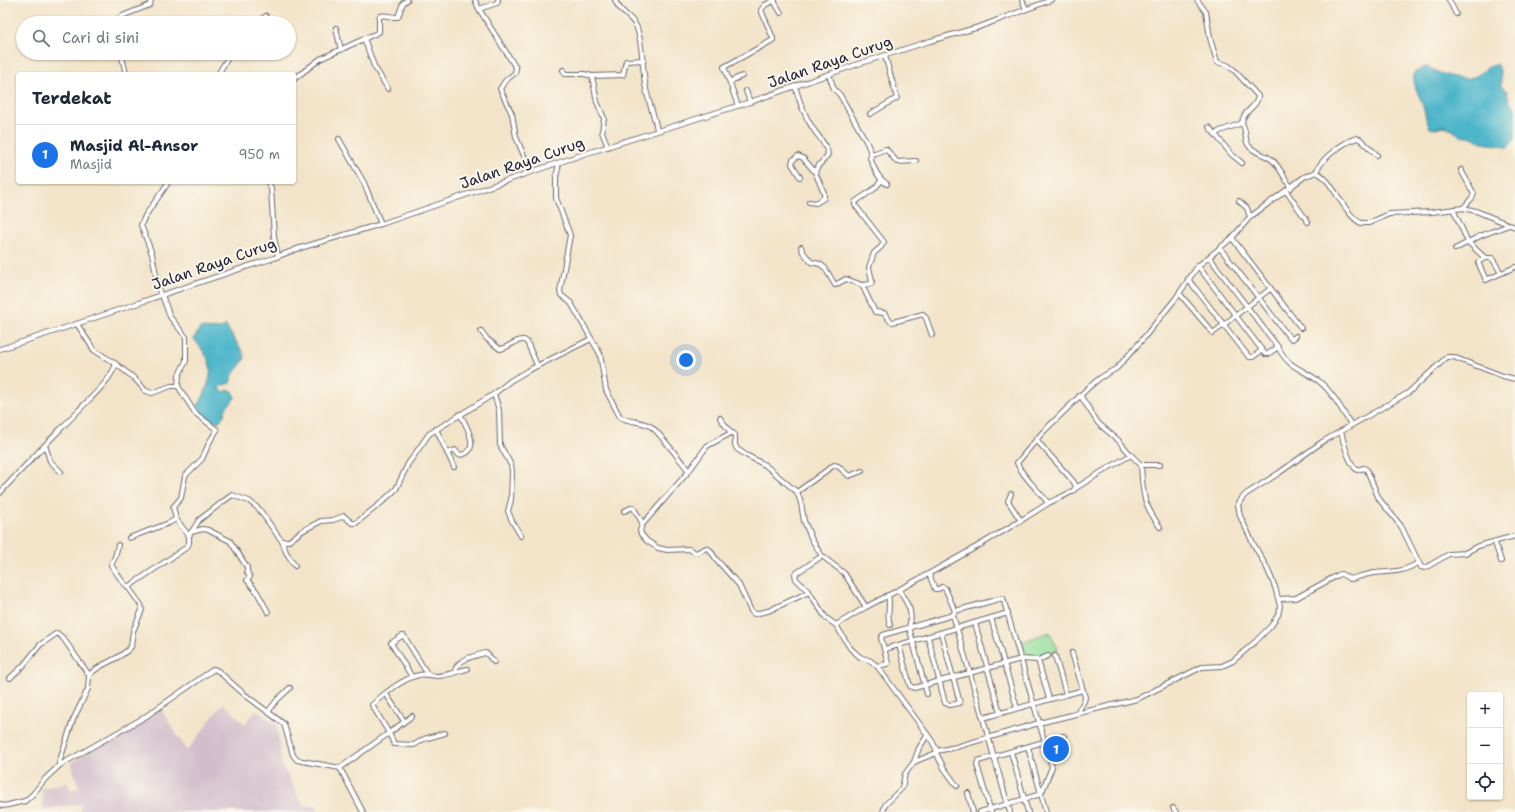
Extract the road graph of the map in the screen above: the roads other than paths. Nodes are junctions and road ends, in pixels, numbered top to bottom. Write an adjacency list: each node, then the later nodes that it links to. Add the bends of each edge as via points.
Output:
1 (152, 0): 15 (street, via 152,4)
2 (407, 0): 17 (street, via 403,3 398,17 380,16 380,31)
3 (475, 0): 11 (street)
4 (498, 0): 11 (street, via 497,3)
5 (615, 0): 22 (street, via 619,10 637,28)
6 (775, 0): 13 (street); 30 (street, via 761,10 773,40 724,68)
7 (1022, 0): 12 (street)
8 (1052, 0): 12 (street, Jalan Raya Curug)
9 (1197, 0): 37 (street, via 1206,12 1217,62 1234,70 1258,96 1257,101 1242,118)
10 (1449, 0): 14 (street)
11 (479, 9): 49 (street, via 516,68 515,73 500,89 512,114 516,137)
12 (1026, 9): 19 (street, Jalan Raya Curug, via 979,27)
13 (781, 13)
14 (1456, 14)
15 (122, 16)
16 (336, 28): 18 (street)
17 (364, 38): 18 (street); 32 (street, via 374,66)
18 (341, 50): 29 (street, via 320,59)
19 (885, 56): 26 (street, Jalan Raya Curug); 36 (street, via 897,98)
20 (123, 60): 24 (street)
21 (227, 60): 25 (street)
22 (644, 60): 27 (street, via 626,61 623,75); 39 (street, via 645,82)
23 (563, 70): 27 (street, via 565,74)
24 (126, 72)
25 (219, 72)
26 (829, 75): 31 (street, Jalan Raya Curug); 43 (street, via 834,89 840,95)
27 (592, 76): 42 (street, via 597,102 604,118 602,132)
28 (742, 76): 30 (street)
29 (296, 77)
30 (730, 83): 35 (street)
31 (795, 86): 34 (street, Jalan Raya Curug); 50 (street, via 808,120 828,152)
32 (388, 89)
33 (746, 91): 34 (street)
34 (750, 102): 35 (street, Jalan Raya Curug)
35 (738, 106): 39 (street, Jalan Raya Curug)
36 (870, 114)
37 (1242, 123): 40 (street); 57 (street, via 1248,145 1273,161)
38 (1209, 127): 40 (street)
39 (657, 130): 42 (street, Jalan Raya Curug)
40 (1215, 134): 47 (street)
41 (339, 139): 65 (street, via 364,183)
42 (608, 147): 46 (street, Jalan Raya Curug)
43 (872, 154): 45 (street, via 886,149 897,162); 53 (street, via 870,158)
44 (1377, 155): 51 (street, via 1357,138 1318,165)
45 (916, 161)
46 (559, 163): 49 (street, Jalan Raya Curug); 93 (street, via 556,198 570,235 560,294 572,303)
47 (1242, 163)
48 (1461, 170): 61 (street, via 1474,194)
49 (531, 172): 65 (street, Jalan Raya Curug)
50 (815, 172): 52 (street, via 798,156 792,164); 60 (street, via 825,196 816,203)
51 (1316, 172): 57 (street, via 1304,177); 62 (street, via 1323,177 1353,217 1361,223 1369,223 1389,214)
52 (800, 177)
53 (882, 180): 56 (street); 80 (street, via 855,202 884,242 874,253 869,267 872,283)
54 (167, 184): 83 (street, via 141,225 152,254)
55 (269, 184): 73 (street)
56 (887, 184)
57 (1290, 188): 58 (street)
58 (1286, 191): 63 (street); 64 (street)
59 (1239, 201): 63 (street, via 1247,208)
60 (809, 202)
61 (1463, 208): 62 (street); 66 (street)
62 (1453, 209): 69 (street)
63 (1250, 217): 68 (street)
64 (1308, 222)
65 (381, 224): 73 (street, Jalan Raya Curug)
66 (1509, 225): 67 (street); 69 (street)
67 (1515, 227)
68 (1232, 238): 71 (street); 81 (street)
69 (1468, 242): 72 (street); 75 (street)
70 (801, 247): 80 (street, via 811,262 825,268 835,285 846,279)
71 (1220, 248): 74 (street); 84 (street)
72 (1455, 249)
73 (278, 256): 83 (street, Jalan Raya Curug)
74 (1209, 257): 76 (street); 85 (street)
75 (1485, 258): 78 (street, via 1492,258); 78 (street, via 1478,262 1486,280)
76 (1198, 266): 79 (street); 86 (street)
77 (1515, 266): 78 (street)
78 (1501, 274)
79 (1188, 279): 82 (street); 88 (street)
80 (862, 285): 91 (street, via 875,312 884,313 893,322 922,314)
81 (1270, 289): 84 (street); 89 (street)
82 (1179, 293): 88 (street, via 1212,333); 102 (street, via 1117,368)
83 (161, 295): 87 (street, Jalan Raya Curug); 100 (street, via 170,317 186,337 186,361 179,375)
84 (1259, 297): 85 (street); 92 (street, via 1291,339)
85 (1247, 307): 86 (street); 94 (street)
86 (1235, 316): 88 (street); 96 (street)
87 (77, 324): 95 (street, Jalan Raya Curug); 97 (street, via 96,352)
88 (1224, 325): 96 (street, via 1249,358)
89 (1301, 328)
90 (481, 331): 98 (street, via 500,349 524,340)
91 (932, 335)
92 (1296, 336)
93 (591, 339): 98 (street); 116 (street, via 601,357 606,390 620,417 653,428)
94 (1278, 347): 96 (street, via 1267,354); 105 (street, via 1290,364 1323,386)
95 (0, 349)
96 (1262, 350)
97 (116, 364): 100 (street, via 146,391 152,393); 110 (street, via 102,386)
98 (537, 365): 101 (street)
99 (1515, 379): 105 (street, via 1449,357 1408,393)
100 (178, 386): 125 (street, via 195,413 217,430 202,459 185,476 181,498 173,507)
101 (494, 394): 103 (street); 130 (street, via 500,418 500,445 512,471 508,511)
102 (1080, 395): 109 (street); 112 (street, via 1098,423 1118,440)
103 (460, 414): 106 (street); 111 (street, via 466,426 471,450 462,455 455,450)
104 (720, 418): 108 (street)
105 (1351, 425): 107 (street)
106 (436, 429): 111 (street); 133 (street, via 424,439 396,489 356,523 341,516 321,521 289,541)
107 (1341, 431): 138 (street, via 1353,467 1356,470 1367,470 1382,502 1401,526); 145 (street, via 1246,494 1238,505 1240,516 1267,568)
108 (731, 433): 116 (street, via 707,446); 120 (street, via 735,434 735,445 739,451 765,465)
109 (1037, 439): 119 (street); 123 (street, via 1017,463 1025,478)
110 (45, 446): 118 (street, via 50,462); 121 (street)
111 (447, 453): 115 (street)
112 (1131, 456): 113 (street); 119 (street)
113 (1141, 465): 114 (street); 128 (street, via 1145,504)
114 (1160, 465)
115 (454, 467)
116 (688, 471): 127 (street)
117 (862, 471): 120 (street, via 849,476 834,465)
118 (61, 472)
119 (1076, 488): 123 (street)
120 (797, 492): 136 (street, via 806,529)
121 (0, 493)
122 (1011, 494): 126 (street, via 1008,501)
123 (1048, 503): 126 (street)
124 (624, 511): 127 (street, via 633,507)
125 (176, 519): 129 (street); 132 (street)
126 (1021, 522): 140 (street)
127 (643, 524): 143 (street, via 640,528 641,534 658,548 689,549 696,553 706,548 710,550 741,590 754,614 768,611)
128 (1160, 527)
129 (190, 534): 133 (street, via 199,520 234,495 249,501 259,509); 141 (street, via 187,547); 147 (street, via 203,529 208,530 232,543 247,567 250,577 247,580)
130 (520, 536)
131 (1515, 536): 134 (street)
132 (129, 538)
133 (282, 541): 139 (street)
134 (1495, 543): 137 (street); 138 (street, via 1478,546 1465,553 1449,554 1425,568)
135 (118, 545): 141 (street, via 111,565)
136 (822, 556): 143 (street, via 795,574 796,579); 146 (street, via 844,573)
137 (1501, 561)
138 (1418, 563): 145 (street, via 1402,571 1350,579 1340,574 1296,598)
139 (295, 566)
140 (929, 574): 142 (street); 148 (street, via 936,589 945,588)
141 (128, 587): 173 (street, via 142,610 133,631 131,647)
142 (899, 590): 144 (street); 154 (street, via 911,613)
143 (809, 592): 152 (street, via 826,618)
144 (888, 596): 146 (street); 153 (street, via 890,603 887,614)
145 (1279, 599): 190 (street, via 1279,610 1274,622 1233,661 1222,666 1202,667 1137,699)
146 (866, 607): 152 (street)
147 (268, 612)
148 (954, 613): 149 (street, via 1001,598 1004,599); 154 (street); 155 (street)
149 (1008, 613): 150 (street); 164 (street)
150 (991, 618): 151 (street); 167 (street)
151 (975, 623): 155 (street); 169 (street)
152 (836, 625): 168 (street, via 850,648)
153 (890, 625)
154 (909, 627): 158 (street); 160 (street, via 882,636)
155 (957, 628): 156 (street); 172 (street)
156 (941, 633): 157 (street); 176 (street)
157 (928, 637): 158 (street); 178 (street)
158 (913, 641): 159 (street); 179 (street)
159 (899, 645): 160 (street); 179 (street, via 911,687)
160 (885, 649): 168 (street, via 888,663)
161 (1072, 653): 181 (street)
162 (1048, 656): 165 (street)
163 (1055, 656): 184 (street)
164 (1021, 659): 165 (street); 167 (street); 186 (street)
165 (1038, 660): 185 (street)
166 (494, 662): 171 (street, via 485,653 458,664)
167 (1004, 664): 169 (street); 187 (street)
168 (877, 666): 197 (street)
169 (988, 668): 172 (street); 189 (street)
170 (467, 669): 171 (street)
171 (455, 672): 174 (street, via 438,676)
172 (969, 673): 176 (street); 192 (street)
173 (88, 675): 177 (street, via 57,633 40,645 24,666); 206 (street, via 88,689 73,720)
174 (428, 675): 175 (street); 175 (street, via 402,636 391,643)
175 (412, 677): 182 (street)
176 (953, 677): 178 (street); 178 (street, via 960,703 946,705)
177 (10, 678)
178 (939, 682): 179 (street)
179 (925, 685): 183 (street)
180 (290, 688): 188 (street)
181 (1083, 690): 184 (street); 190 (street, via 1085,699)
182 (386, 694): 193 (street); 195 (street, via 372,706)
183 (927, 694)
184 (1066, 694): 185 (street)
185 (1050, 699): 186 (street)
186 (1033, 704): 187 (street); 194 (street)
187 (1017, 708): 189 (street)
188 (268, 712): 206 (street, via 214,669 146,717); 207 (street, via 284,724 293,755 297,760)
189 (1000, 713): 192 (street)
190 (1078, 713): 194 (street)
191 (412, 716): 193 (street)
192 (983, 718): 199 (street)
193 (404, 721): 195 (street)
194 (1039, 723): 199 (street); 200 (street)
195 (389, 733): 196 (street, via 394,744 411,745); 207 (street)
196 (445, 733)
197 (927, 734): 202 (street); 205 (street)
198 (1064, 736): 200 (street)
199 (988, 737): 202 (street); 204 (street)
200 (1044, 743): 201 (street); 210 (street, via 1052,767)
201 (1028, 747): 203 (street); 210 (street)
202 (936, 752): 205 (street); 208 (street)
203 (1012, 752): 204 (street); 211 (street)
204 (994, 756): 213 (street); 214 (street, via 979,760 977,763)
205 (914, 762): 216 (street, via 905,774 901,789 885,805)
206 (60, 765): 212 (street, via 25,801 3,806)
207 (340, 768): 215 (street)
208 (957, 786)
209 (968, 793): 217 (street)
210 (1041, 794): 211 (street); 221 (street)
211 (1024, 800): 213 (street); 220 (street)
212 (0, 804)
213 (1008, 804): 214 (street); 219 (street)
214 (991, 811): 218 (street)
215 (363, 812)
216 (883, 812)
217 (973, 812)
218 (980, 812)
219 (1010, 812)
220 (1028, 812)
221 (1046, 812)

